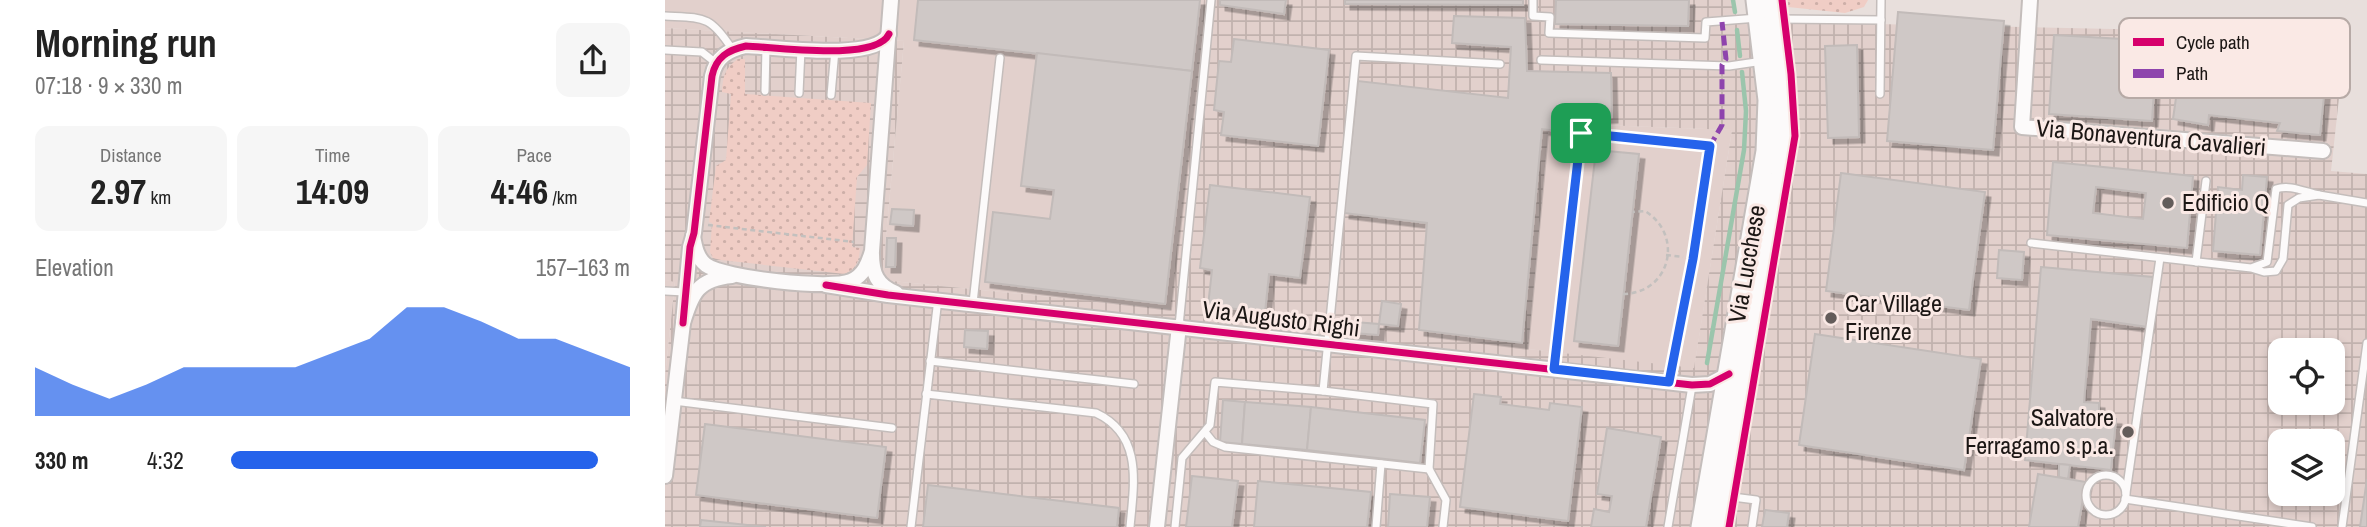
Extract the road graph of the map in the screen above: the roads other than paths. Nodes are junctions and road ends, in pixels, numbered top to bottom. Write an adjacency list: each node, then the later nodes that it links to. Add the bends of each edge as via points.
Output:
1 (891, 0): 9 (street)
2 (1212, 0): 44 (lane)
3 (1533, 0): 6 (lane, via 1533,16 1550,17 1549,33 1705,38 1706,22 1730,22)
4 (1881, 0): 8 (lane)
5 (2030, 0): 26 (street, Via Bonaventura Cavalieri, via 2022,127)
6 (1762, 11): 8 (lane); 18 (main road, Via Lucchese); 62 (main road, Via Lucchese, via 1785,101 1783,148)
7 (665, 16): 12 (lane, via 709,21)
8 (1881, 20): 24 (lane)
9 (889, 34): 15 (street, via 879,44); 21 (street)
10 (766, 47): 11 (street); 12 (street); 22 (lane)
11 (801, 48): 14 (street); 23 (lane)
12 (732, 49): 19 (street)
13 (665, 50): 19 (lane, via 702,52)
14 (835, 50): 15 (street); 25 (lane)
15 (850, 51): 21 (street, via 874,61)
16 (1000, 58): 42 (lane)
17 (1541, 60): 18 (lane)
18 (1759, 62): 49 (main road, Via Lucchese, via 1768,100 1766,151)
19 (716, 63): 30 (street)
20 (1500, 64): 45 (lane, via 1356,56)
21 (885, 88): 32 (street)
22 (765, 91)
23 (799, 93)
24 (1879, 94)
25 (831, 95)
26 (2323, 151)
27 (2206, 181): 34 (lane)
28 (2319, 195): 29 (lane); 35 (lane, via 2288,205 2283,260 2276,271); 35 (lane, via 2276,189 2267,262)
29 (2367, 203)
30 (693, 236): 36 (street, via 706,264); 39 (street)
31 (2031, 243): 33 (lane)
32 (872, 251): 37 (street, via 858,277); 40 (street, Via Augusto Righi, via 880,284)
33 (2160, 258): 34 (lane); 63 (lane)
34 (2196, 262): 35 (lane)
35 (2251, 268)
36 (741, 276): 37 (street); 43 (street, via 712,280 698,288)
37 (826, 285): 40 (street, Via Augusto Righi)
38 (665, 291): 39 (lane)
39 (685, 292): 43 (street)
40 (904, 295): 41 (street, Via Augusto Righi)
41 (938, 299): 42 (street, Via Augusto Righi); 47 (lane)
42 (973, 303): 44 (street, Via Augusto Righi)
43 (683, 323): 55 (street)
44 (1179, 326): 45 (street, Via Augusto Righi); 66 (street)
45 (1327, 343): 48 (street, Via Augusto Righi); 53 (lane)
46 (2367, 343): 75 (lane)
47 (930, 361): 51 (lane); 54 (lane)
48 (1554, 369): 50 (street, Via Augusto Righi); 50 (lane, via 1581,133 1710,146)
49 (1729, 374): 52 (street, Via Augusto Righi, via 1717,382); 56 (main road, Via Lucchese)
50 (1669, 382): 52 (street, Via Augusto Righi)
51 (1134, 384)
52 (1695, 385): 56 (street, via 1713,393); 70 (lane)
53 (1323, 391): 58 (lane, via 1215,382 1210,425); 60 (lane, via 1433,404)
54 (926, 394): 64 (lane); 65 (lane, via 1104,417 1118,427 1130,452 1134,490)
55 (674, 401): 57 (lane); 61 (street)
56 (1723, 407): 71 (main road, Via Lucchese)
57 (892, 428)
58 (1205, 432): 59 (lane, via 1224,447); 67 (lane, via 1182,458)
59 (1381, 464): 60 (lane); 68 (lane)
60 (1429, 469): 69 (lane, via 1446,500)
61 (665, 470)
62 (1724, 495): 72 (main road, Via Lucchese); 73 (lane, via 1756,500)
63 (2125, 496): 63 (lane, via 2116,477 2103,475 2092,480 2086,492 2088,506 2105,515 2118,511); 74 (lane)
64 (911, 527)
65 (1130, 527)
66 (1157, 527)
67 (1175, 527)
68 (1375, 527)
69 (1443, 527)
70 (1668, 527)
71 (1701, 527)
72 (1719, 527)
73 (1752, 527)
74 (2312, 527)
75 (2342, 527)

